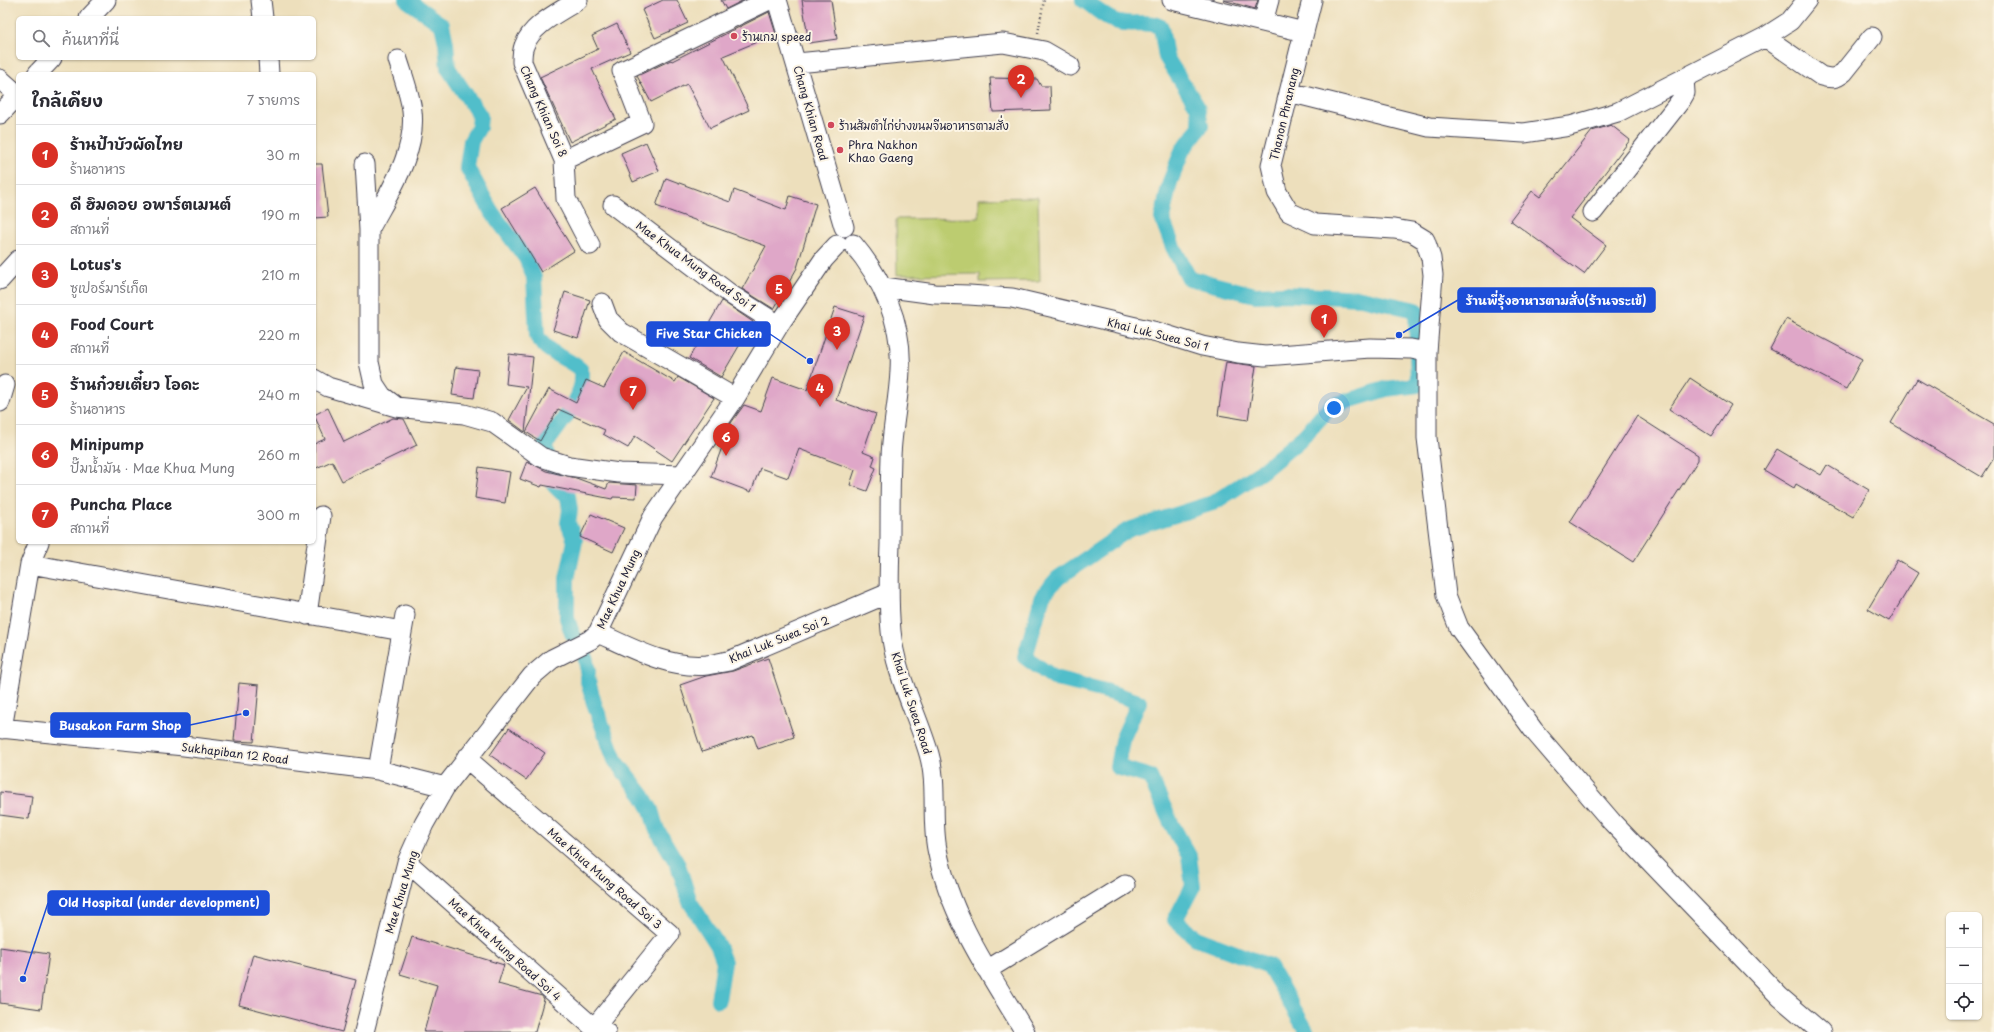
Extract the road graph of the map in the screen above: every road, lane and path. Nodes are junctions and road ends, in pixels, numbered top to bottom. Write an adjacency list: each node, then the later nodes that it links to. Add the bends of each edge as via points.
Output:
1 (106, 0): 11 (street)
2 (261, 0): 12 (street)
3 (577, 0): 31 (street, Chang Khian Soi 8, via 531,33 523,47 522,62)
4 (769, 0): 31 (street, Chang Khian Soi 8, via 622,71 642,123)
5 (777, 0): 21 (street, Chang Khian Road)
6 (1044, 0): 17 (path)
7 (1172, 0): 13 (street)
8 (1269, 0): 13 (street)
9 (1312, 0): 14 (street, Thanon Phranang)
10 (1807, 0): 15 (street, via 1790,21)
11 (92, 16)
12 (263, 16)
13 (1263, 22): 14 (street)
14 (1304, 32): 27 (street, Thanon Phranang)
15 (1765, 37): 16 (street, via 1821,76 1831,79 1844,72); 25 (street)
16 (1872, 37)
17 (1036, 49): 21 (street, via 1003,43); 22 (street)
18 (50, 60): 23 (street)
19 (268, 60): 24 (street)
20 (398, 60): 35 (street, via 412,111 410,144 396,179)
21 (797, 63): 36 (street, Chang Khian Road, via 844,227 837,230 834,236)
22 (1070, 66)
23 (39, 72)
24 (270, 72)
25 (1684, 78): 27 (street, via 1618,112 1570,126 1524,133 1429,127); 34 (street, via 1685,93 1682,100)
26 (0, 79): 28 (street)
27 (1289, 92): 43 (street, Thanon Phranang, via 1271,165 1277,192 1289,212 1315,224 1394,229 1412,232 1425,240 1433,275)
28 (16, 93)
29 (16, 97): 30 (street)
30 (0, 114)
31 (564, 160): 37 (street, via 566,199)
32 (365, 164): 35 (street)
33 (613, 205): 42 (street, Mae Khua Mung Road Soi 1, via 733,296)
34 (1593, 212)
35 (369, 230): 46 (street, via 369,362 374,384 382,396)
36 (845, 244): 40 (street, Khai Luk Suea Road, via 868,261); 42 (street, Mae Khua Mung, via 824,259)
37 (590, 245)
38 (16, 262): 39 (street)
39 (0, 280)
40 (883, 287): 43 (street, Khai Luk Suea Soi 1, via 935,294 1012,298 1238,353 1265,356 1370,348); 51 (street, Khai Luk Suea Road, via 895,324 900,368 891,455)
41 (602, 303): 45 (street, via 608,319 621,332)
42 (779, 325): 45 (street, Mae Khua Mung)
43 (1419, 351): 64 (street, Thanon Phranang, via 1446,595 1458,628 1534,731 1612,822 1780,997)
44 (316, 380): 46 (street, via 328,387)
45 (735, 398): 47 (street, Mae Khua Mung)
46 (396, 407): 47 (street, via 464,414 492,422 541,457 569,466 619,473)
47 (682, 475): 53 (street, Mae Khua Mung, via 653,517)
48 (321, 516): 52 (street)
49 (38, 544): 50 (street)
50 (30, 564): 52 (street); 54 (street)
51 (889, 594): 53 (street, Khai Luk Suea Soi 2, via 728,661 707,665 661,659); 60 (street, Khai Luk Suea Road, via 891,633 898,665 933,770 937,848 950,897 965,932)
52 (307, 615): 56 (street, via 404,623)
53 (598, 633): 55 (street, Mae Khua Mung, via 590,640 552,659 532,676)
54 (1, 728): 56 (street, Sukhapiban 12 Road, via 184,746)
55 (466, 758): 57 (street, Mae Khua Mung); 61 (street, Mae Khua Mung Road Soi 3, via 670,934)
56 (378, 770): 57 (street, Sukhapiban 12 Road)
57 (445, 787): 58 (street, Mae Khua Mung, via 424,824)
58 (407, 862): 61 (street, Mae Khua Mung Road Soi 4); 62 (street, Mae Khua Mung)
59 (1125, 886): 60 (street)
60 (987, 970): 63 (street, Khai Luk Suea Road)
61 (600, 1030)
62 (364, 1032)
63 (1025, 1032)
64 (1821, 1032)

